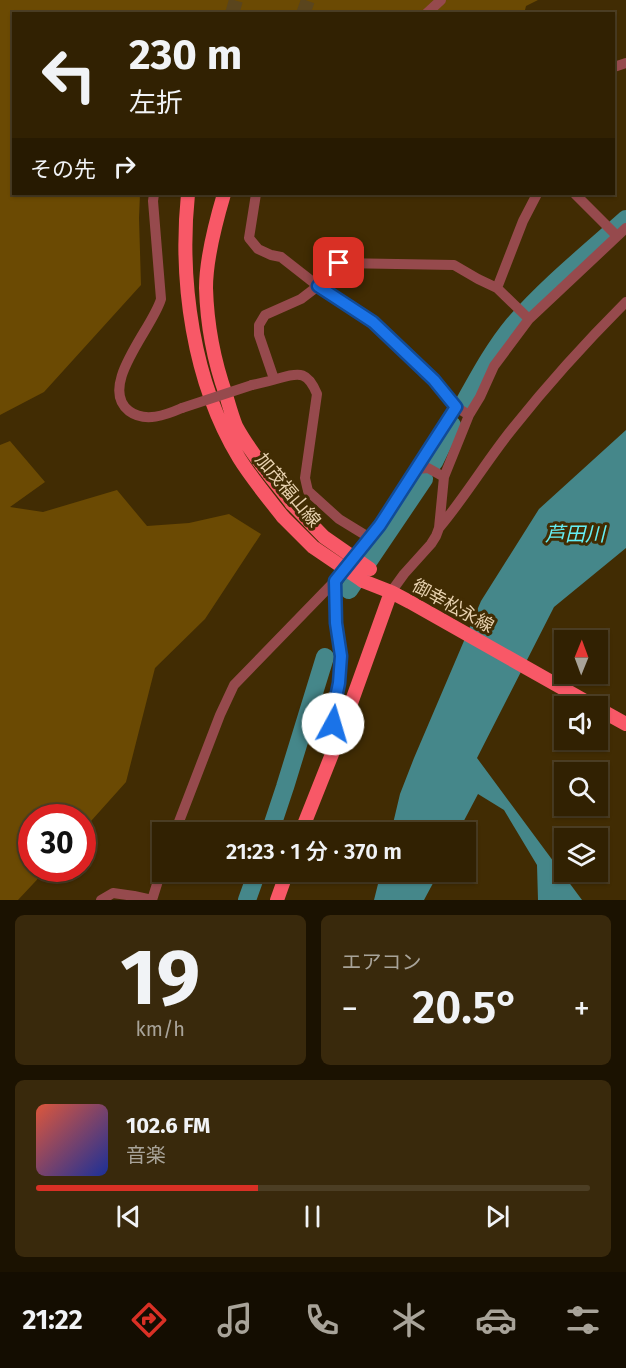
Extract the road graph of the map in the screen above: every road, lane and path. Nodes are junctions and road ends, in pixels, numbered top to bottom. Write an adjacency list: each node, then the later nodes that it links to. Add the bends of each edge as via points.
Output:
1 (441, 0): 2 (street)
2 (428, 12)
3 (154, 195): 15 (street, bridge, via 161,299 121,378 119,391 126,409 135,416 148,418 166,415)
4 (188, 195): 22 (main road, 加茂福山線, bridge, via 185,265 194,334 220,422 240,459 283,517 313,547)
5 (224, 195): 22 (main road, 加茂福山線, bridge, via 206,286 219,376 236,425 292,504)
6 (256, 195): 11 (street, via 249,238 258,249 281,256)
7 (536, 195): 12 (street)
8 (576, 195): 10 (street)
9 (626, 228): 10 (street)
10 (617, 236): 14 (street)
11 (318, 286): 12 (street, via 339,263 454,265); 15 (street, via 301,299 265,315 259,325); 16 (street, via 373,322 434,380)
12 (497, 288): 14 (street)
13 (626, 302): 20 (street, via 519,421)
14 (525, 316): 17 (street)
15 (274, 380): 21 (street, via 297,374 313,384 317,394 304,478 308,491 339,519)
16 (456, 407): 17 (street); 18 (street)
17 (469, 415): 19 (street)
18 (417, 469): 19 (street, via 428,468); 21 (street)
19 (444, 477): 20 (street)
20 (439, 528): 24 (street, via 431,544)
21 (370, 538): 23 (street)
22 (367, 575): 24 (main road, 加茂福山線)
23 (335, 581): 28 (street, via 341,656 333,724); 29 (street, via 234,685)
24 (391, 592): 25 (main road, 御幸松永線); 28 (main road, 御幸松永線)
25 (577, 696)
26 (608, 714): 27 (main road, 御幸松永線)
27 (626, 724)
28 (340, 734): 30 (main road, 御幸松永線)
29 (179, 822)
30 (305, 822)
31 (158, 882): 33 (street, via 152,900 112,893)
32 (283, 882): 34 (main road)
33 (101, 900)
34 (277, 900)

